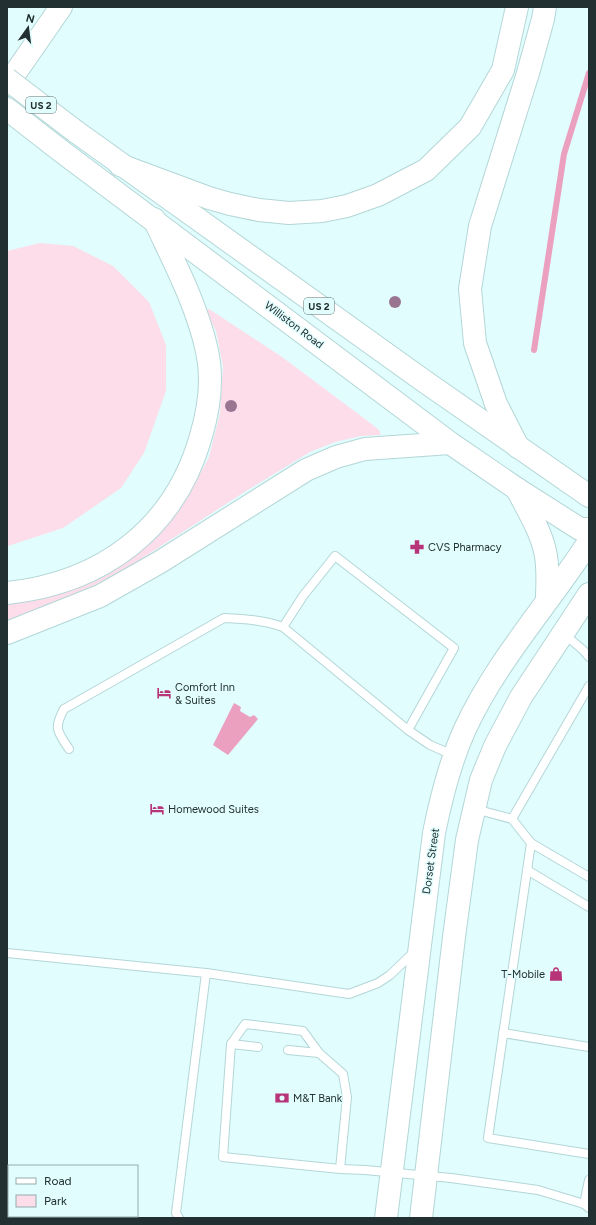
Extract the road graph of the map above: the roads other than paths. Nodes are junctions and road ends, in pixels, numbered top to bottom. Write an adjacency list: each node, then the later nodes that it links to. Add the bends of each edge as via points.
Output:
1 (61, 7): 5 (main road)
2 (517, 7): 7 (main road, via 503,70 470,127 426,170 378,195 347,206 322,211 289,213 259,210 209,198)
3 (545, 7): 10 (main road, via 528,73 480,226 470,289 475,343 496,404)
4 (7, 79): 7 (main road, US 2, bridge)
5 (7, 85)
6 (7, 109): 8 (main road, Williston Road / US 2)
7 (120, 164): 10 (main road, US 2)
8 (154, 219): 9 (main road, Williston Road / US 2); 15 (main road, via 193,303 207,352 209,376 205,421 191,467 170,504 126,550 78,576 26,591)
9 (450, 443): 11 (main road, Williston Road / US 2); 19 (main road, via 365,449 336,457 306,470 160,562 100,596)
10 (518, 447): 12 (main road, US 2)
11 (517, 489): 13 (main road, Williston Road / US 2, via 580,529); 17 (main road, via 545,551)
12 (589, 496)
13 (589, 529)
14 (589, 545): 17 (main road, Dorset Street)
15 (7, 593)
16 (589, 594): 20 (main road)
17 (547, 600): 25 (main road, Dorset Street, via 484,693)
18 (283, 627): 23 (lane); 23 (lane, via 303,596 335,556 454,648); 24 (lane, via 247,619 224,618 64,709 58,719 57,730)
19 (7, 633)
20 (563, 634): 21 (lane); 27 (main road, via 521,697 498,740)
21 (589, 657)
22 (589, 686): 28 (lane)
23 (408, 730): 25 (lane, via 430,745)
24 (69, 749)
25 (454, 756): 26 (main road, Dorset Street)
26 (440, 802): 27 (main road); 33 (main road, Dorset Street)
27 (474, 809): 28 (lane); 45 (main road, via 467,840 454,937)
28 (512, 819): 29 (lane)
29 (531, 843): 30 (lane); 31 (lane)
30 (526, 870): 32 (lane); 36 (lane)
31 (589, 877)
32 (589, 907)
33 (419, 947): 35 (lane, via 390,975 378,983 349,994); 44 (main road, Dorset Street)
34 (7, 953): 35 (lane)
35 (206, 973): 48 (lane, via 176,1213)
36 (503, 1033): 39 (lane); 42 (lane, via 488,1138)
37 (231, 1044): 38 (lane); 41 (lane, via 245,1024 303,1031); 43 (lane, via 223,1157)
38 (258, 1047)
39 (589, 1047)
40 (288, 1050): 41 (lane)
41 (319, 1053): 43 (lane, via 343,1074 347,1096)
42 (589, 1154)
43 (340, 1169): 44 (lane)
44 (392, 1173): 45 (lane); 49 (main road, Dorset Street)
45 (426, 1176): 47 (lane, via 538,1190); 50 (main road)
46 (589, 1180): 47 (lane)
47 (587, 1206)
48 (179, 1218)
49 (386, 1218)
50 (421, 1218)

